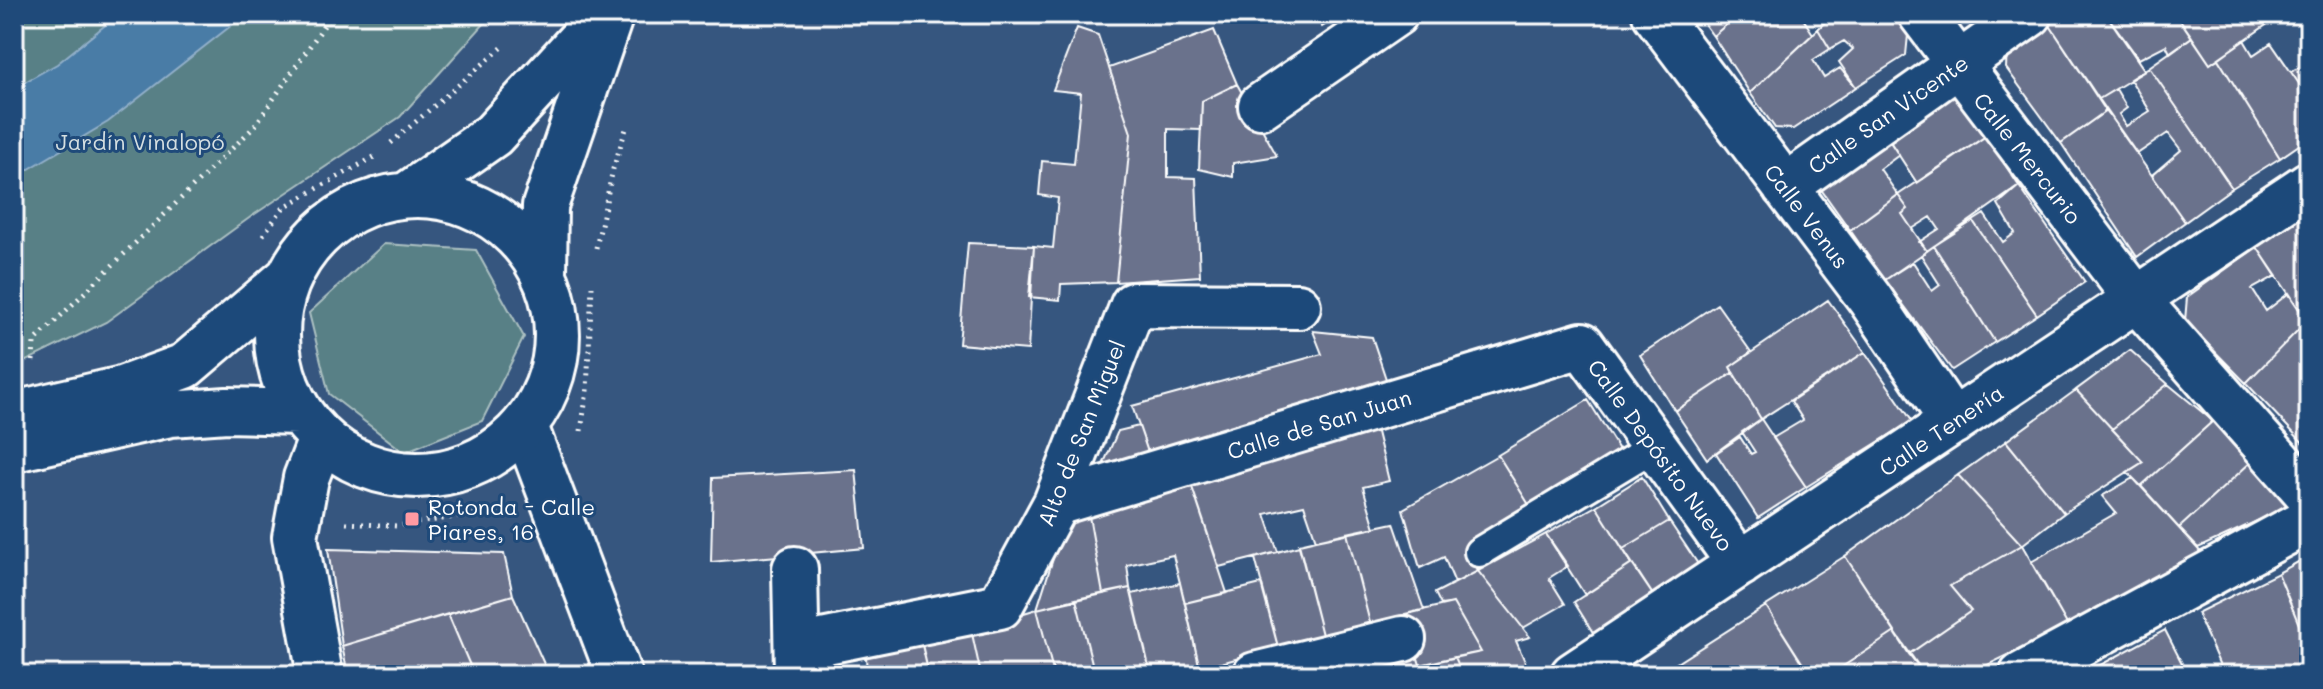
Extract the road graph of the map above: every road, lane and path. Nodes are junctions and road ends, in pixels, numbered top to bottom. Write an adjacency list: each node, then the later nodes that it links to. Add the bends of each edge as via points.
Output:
1 (27, 14): 9 (path)
2 (332, 14): 25 (path, via 254,127 34,342)
3 (603, 14): 16 (street, via 493,135)
4 (611, 14): 20 (street, via 545,206)
5 (1395, 14): 12 (street)
6 (1655, 14): 15 (street, Calle Venus)
7 (1921, 14): 11 (street, Calle Mercurio)
8 (2030, 14): 11 (street, Calle San Vicente)
9 (14, 22)
10 (510, 41): 17 (path, via 374,157 284,207)
11 (1956, 65): 15 (street, Calle San Vicente); 22 (street, Calle Mercurio)
12 (1261, 106)
13 (628, 125): 18 (path)
14 (2309, 184): 22 (street, Calle Tenería)
15 (1785, 187): 26 (street, Calle Venus, via 1870,299)
16 (407, 195): 20 (street, via 448,198 487,213 520,239); 21 (street, via 369,202 335,221 308,247)
17 (256, 245)
18 (594, 256)
19 (593, 271): 29 (path)
20 (544, 274): 28 (street, via 557,312 557,353 547,391)
21 (287, 279): 25 (street, via 185,366 122,389); 27 (street, via 276,324 279,369)
22 (2137, 300): 26 (street, Calle Tenería); 33 (street, Calle Mercurio)
23 (1298, 306): 34 (street, Alto de San Miguel, via 1133,305)
24 (1582, 345): 30 (street, Calle Depósito Nuevo); 34 (street, Calle de San Juan)
25 (26, 411)
26 (1953, 422): 38 (street, Calle Tenería)
27 (310, 426): 28 (street, via 359,464 403,476 448,472 490,456); 31 (street, via 227,410 170,414); 35 (street)
28 (525, 426): 32 (street)
29 (580, 438)
30 (1655, 446): 37 (lane); 38 (street, Calle Depósito Nuevo)
31 (14, 449)
32 (551, 495): 35 (path, via 491,513 397,526); 43 (street)
33 (2309, 495)
34 (1056, 503): 41 (street, Alto de San Miguel, via 1000,606)
35 (299, 520): 42 (street, via 295,537)
36 (2309, 520): 46 (street)
37 (1479, 552)
38 (1740, 564): 45 (street, Calle Tenería)
39 (795, 569): 41 (street)
40 (1403, 639): 44 (street)
41 (797, 661)
42 (320, 675)
43 (619, 675)
44 (1257, 675)
45 (1573, 675)
46 (2022, 675)

